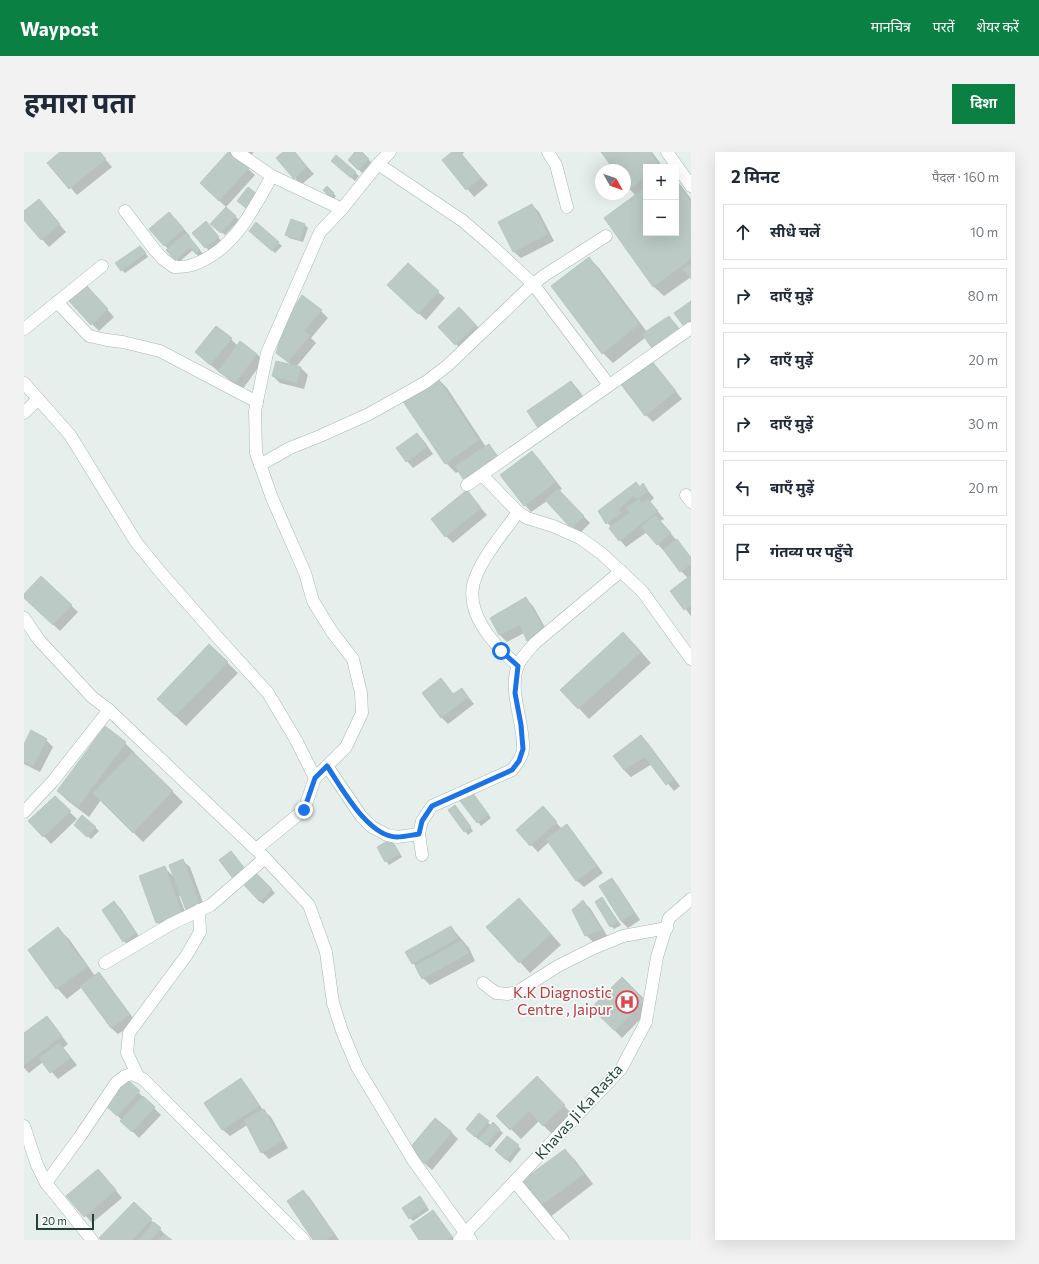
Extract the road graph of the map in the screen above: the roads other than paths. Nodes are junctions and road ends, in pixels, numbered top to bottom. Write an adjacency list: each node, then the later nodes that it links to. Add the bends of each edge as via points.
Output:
1 (237, 152): 6 (street)
2 (390, 152): 5 (street)
3 (548, 152): 8 (street, via 556,165)
4 (667, 152): 7 (street)
5 (378, 164): 9 (street); 13 (street, via 463,222)
6 (272, 176): 9 (street); 10 (street, via 249,218 226,246 210,257 191,265 174,267 163,259)
7 (691, 186)
8 (567, 207)
9 (342, 209): 20 (street, via 320,232 267,354)
10 (125, 211)
11 (606, 236): 13 (street)
12 (102, 266): 14 (street)
13 (533, 284): 18 (street); 22 (street, via 447,366 426,382 368,414 290,448)
14 (57, 302): 16 (street); 20 (street, via 90,336 160,351)
15 (691, 328): 18 (street)
16 (24, 329)
17 (24, 383): 19 (street)
18 (609, 386): 23 (street)
19 (38, 399): 21 (street); 32 (street, via 70,435 136,542 268,693)
20 (257, 402): 22 (street, via 256,453)
21 (24, 413)
22 (260, 465): 31 (street, via 306,573 313,601 332,632 353,658 361,693 362,713 346,747)
23 (482, 475): 24 (street); 25 (street)
24 (468, 485)
25 (518, 512): 26 (street, via 580,538); 29 (street, via 475,576 472,595 476,614 486,633)
26 (620, 571): 28 (street, via 642,591); 29 (street, via 535,643)
27 (24, 618): 30 (street, via 39,640 92,697)
28 (691, 659)
29 (518, 666): 34 (street, via 515,693 523,749 519,761 512,770 432,806 422,821)
30 (109, 710): 33 (street, via 53,781); 35 (street)
31 (327, 766): 32 (street); 34 (street, via 361,816 372,827 386,835 397,837)
32 (315, 778): 35 (street, via 304,810)
33 (24, 812)
34 (419, 834): 36 (street)
35 (256, 849): 37 (street)
36 (422, 855)
37 (265, 858): 39 (street, via 211,905); 47 (street, via 308,904 326,952 333,1003 357,1067 413,1160)
38 (691, 899): 40 (street, Khavas Ji Ka Rasta, via 670,918)
39 (199, 910): 41 (street); 43 (street, via 200,932 186,956 129,1033 127,1052)
40 (667, 928): 42 (street, via 623,936 594,948 558,966 517,992 496,993); 45 (street, Khavas Ji Ka Rasta, via 657,957 646,1022 621,1069)
41 (105, 963)
42 (484, 983)
43 (138, 1076): 46 (street, via 125,1076 116,1083); 49 (street)
44 (24, 1126): 46 (street)
45 (514, 1182): 47 (street, Khavas Ji Ka Rasta); 50 (street)
46 (46, 1183): 48 (street)
47 (465, 1238)
48 (92, 1240)
49 (304, 1240)
50 (563, 1240)

